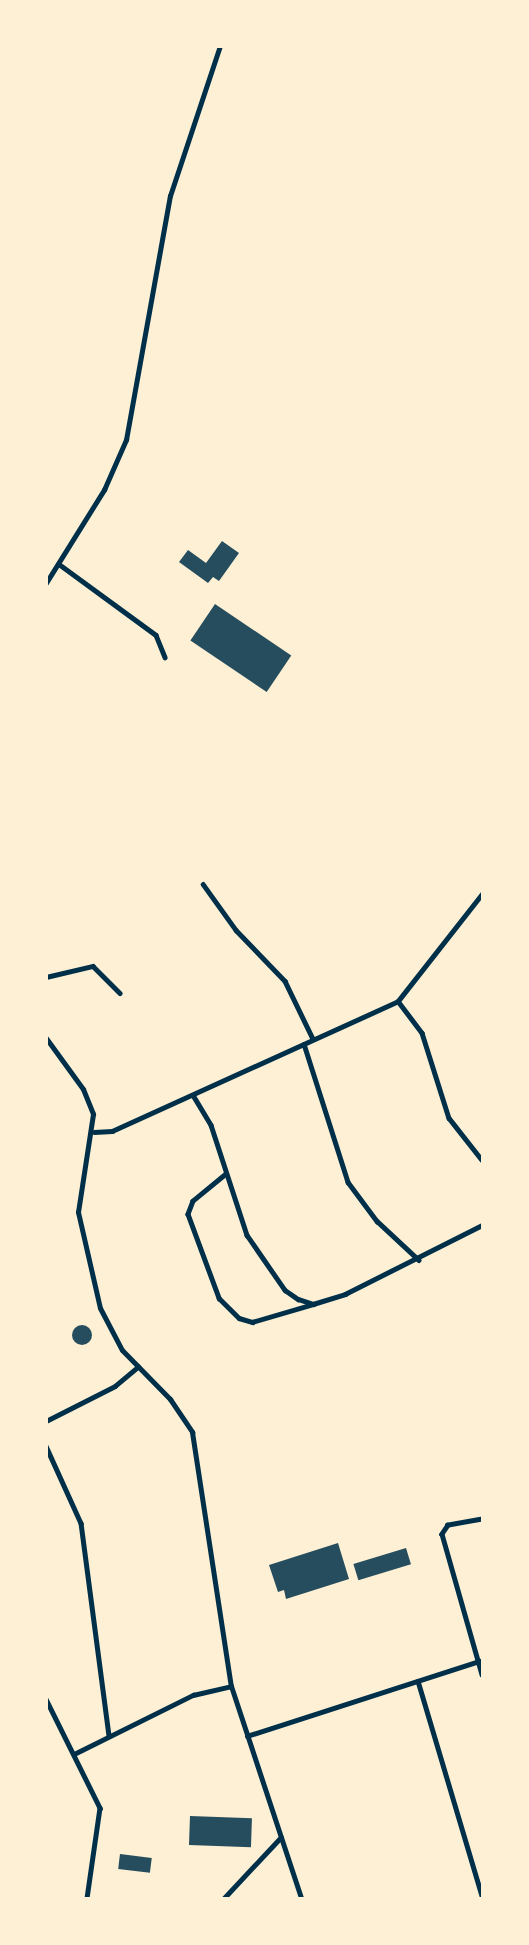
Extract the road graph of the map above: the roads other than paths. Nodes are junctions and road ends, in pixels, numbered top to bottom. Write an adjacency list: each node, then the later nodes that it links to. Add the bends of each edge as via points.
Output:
1 (220, 46): 2 (street, via 170,196 126,440 104,490)
2 (59, 564): 3 (street); 4 (street, via 156,635)
3 (46, 583)
4 (165, 657)
5 (203, 884): 11 (street, via 236,930 285,981)
6 (483, 894): 9 (street)
7 (46, 977): 8 (street, via 93,966)
8 (120, 993)
9 (398, 1002): 11 (street); 15 (street, via 422,1033 449,1118)
10 (46, 1038): 14 (street, via 87,1098)
11 (313, 1040): 12 (street)
12 (304, 1044): 13 (street); 18 (street, via 348,1182 377,1221)
13 (193, 1095): 14 (street, via 112,1131); 16 (street, via 211,1125)
14 (94, 1132): 20 (street, via 79,1196 81,1237 108,1330)
15 (483, 1160)
16 (226, 1174): 19 (street, via 261,1257 285,1290); 19 (street, via 193,1201 188,1215 219,1298 239,1318 252,1322)
17 (483, 1225): 18 (street)
18 (419, 1260): 19 (street)
19 (314, 1304)
20 (138, 1367): 21 (street, via 116,1386); 27 (street, via 170,1399 192,1432)
21 (46, 1421)
22 (46, 1446): 29 (street, via 81,1523)
23 (483, 1519): 24 (street, via 448,1525 442,1534)
24 (479, 1661): 25 (street); 26 (street)
25 (483, 1674)
26 (418, 1681): 30 (street); 33 (street)
27 (231, 1686): 29 (street, via 193,1695); 30 (street)
28 (46, 1699): 31 (street)
29 (109, 1735): 31 (street)
30 (247, 1736): 32 (street)
31 (74, 1754): 34 (street, via 100,1808)
32 (281, 1837): 35 (street); 36 (street)
33 (483, 1896)
34 (87, 1899)
35 (224, 1899)
36 (301, 1899)

